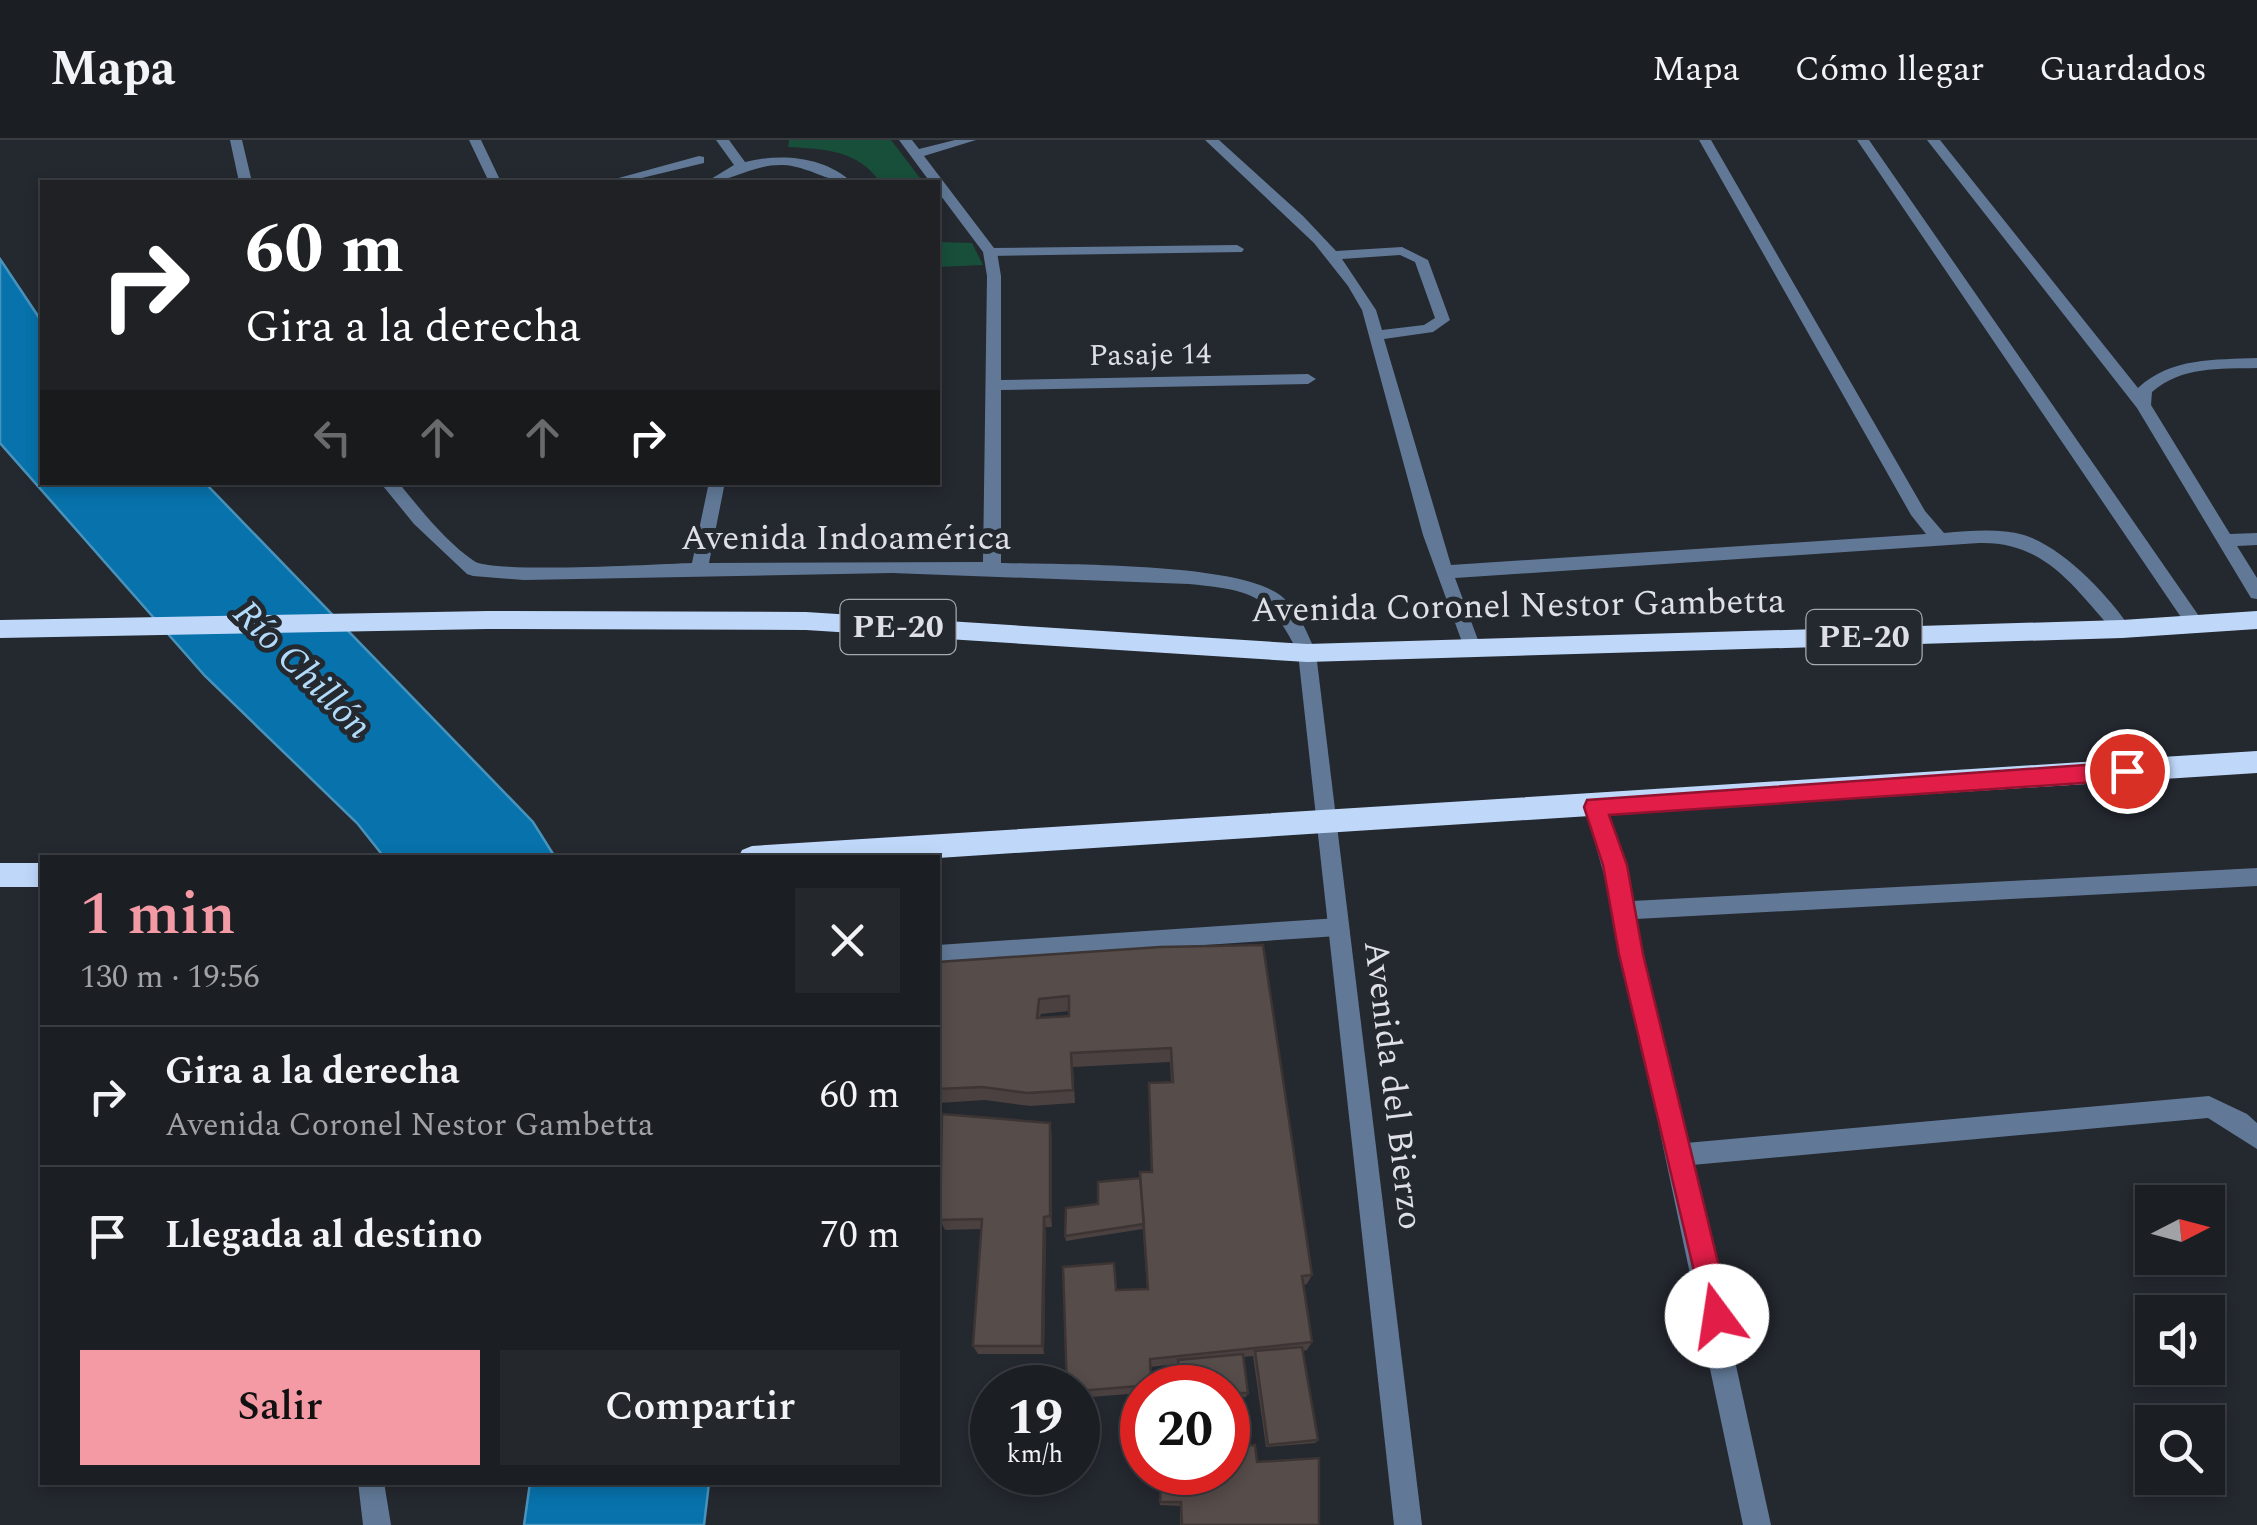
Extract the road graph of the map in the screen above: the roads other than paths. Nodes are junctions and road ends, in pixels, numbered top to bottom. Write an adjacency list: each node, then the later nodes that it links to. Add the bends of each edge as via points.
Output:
1 (236, 140): 13 (street)
2 (474, 140): 14 (street)
3 (722, 140): 12 (street)
4 (905, 140): 10 (street)
5 (970, 140): 10 (street)
6 (1212, 140): 22 (street)
7 (1705, 140): 30 (street, via 1919,514)
8 (1863, 140): 38 (street)
9 (1933, 140): 27 (street)
10 (916, 154): 18 (street)
11 (698, 160): 15 (street)
12 (742, 167): 16 (street); 17 (street, via 801,162)
13 (246, 180)
14 (494, 180)
15 (618, 180)
16 (716, 180)
17 (841, 180)
18 (936, 180)
19 (940, 186): 21 (street)
20 (1238, 250): 21 (street)
21 (990, 252): 26 (street)
22 (1331, 255): 23 (street, via 1356,284); 23 (street, via 1402,251 1421,260 1443,320 1428,330)
23 (1376, 335): 35 (street)
24 (2257, 362): 27 (street, via 2183,367 2158,376 2144,390)
25 (1308, 379): 26 (street, Pasaje 14)
26 (994, 385): 33 (street)
27 (2143, 405): 32 (street)
28 (392, 485): 34 (street, Avenida Indoamérica, via 473,570)
29 (715, 485): 34 (street)
30 (1940, 539): 35 (street); 40 (street, via 2028,542 2051,556)
31 (2257, 539): 32 (street)
32 (2225, 540): 36 (street)
33 (992, 567): 34 (street, Avenida Indoamérica); 42 (street, Avenida Indoamérica, via 1158,577 1260,592 1294,623)
34 (698, 571)
35 (1444, 572): 41 (street)
36 (2257, 594)
37 (2257, 620): 38 (highway, Avenida Coronel Nestor Gambetta / PE-20)
38 (2195, 624): 40 (highway, Avenida Coronel Nestor Gambetta / PE-20)
39 (0, 629): 42 (highway, Avenida Coronel Nestor Gambetta / PE-20, via 806,621)
40 (2122, 630): 41 (highway, Avenida Coronel Nestor Gambetta / PE-20)
41 (1472, 648): 42 (highway, Avenida Coronel Nestor Gambetta / PE-20)
42 (1307, 653): 45 (street, Avenida del Bierzo)
43 (2257, 762): 44 (highway)
44 (1595, 807): 45 (highway); 50 (street)
45 (1325, 824): 46 (highway); 51 (street, Avenida del Bierzo)
46 (803, 855)
47 (0, 875): 48 (highway)
48 (40, 875)
49 (2257, 877): 50 (street)
50 (1623, 911): 54 (street)
51 (1338, 927): 52 (street); 57 (street, Avenida del Bierzo)
52 (940, 954)
53 (2257, 1138): 54 (street, via 2208,1108)
54 (1677, 1155): 58 (street)
55 (371, 1485): 56 (street)
56 (377, 1525)
57 (1408, 1525)
58 (1758, 1525)

